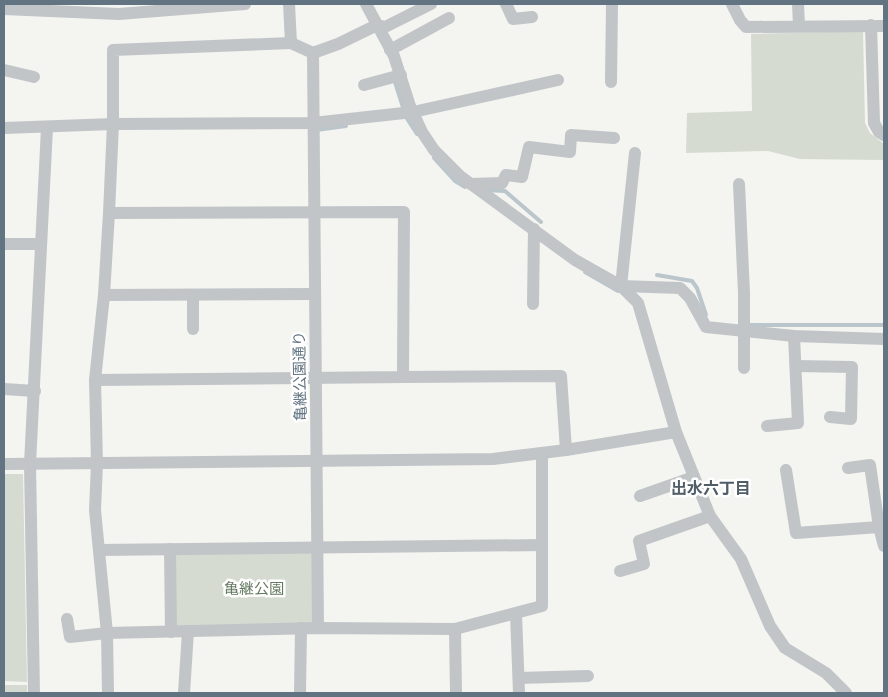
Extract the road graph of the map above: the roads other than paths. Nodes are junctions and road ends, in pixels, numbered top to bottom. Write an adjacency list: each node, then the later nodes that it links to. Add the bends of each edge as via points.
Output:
1 (245, 4): 9 (street, via 119,14)
2 (289, 4): 16 (street)
3 (366, 4): 12 (street)
4 (431, 4): 12 (street, via 385,27)
5 (506, 4): 10 (street, via 513,19)
6 (612, 4): 23 (street)
7 (732, 4): 14 (street, via 746,27)
8 (798, 4): 14 (street)
9 (4, 9)
10 (532, 17)
11 (449, 18): 17 (street)
12 (377, 25): 17 (street); 18 (street)
13 (871, 25): 14 (street); 15 (street); 30 (street, via 874,123)
14 (799, 26)
15 (884, 26)
16 (291, 43): 18 (street); 27 (street, via 113,50)
17 (390, 50): 20 (street)
18 (313, 54): 26 (street, 亀継公園通り)
19 (4, 70): 21 (street)
20 (401, 75): 24 (street); 25 (street)
21 (34, 77)
22 (558, 80): 25 (street)
23 (610, 82)
24 (364, 85)
25 (413, 112): 26 (street); 33 (street, via 434,150)
26 (313, 123): 27 (street); 35 (street, 亀継公園通り)
27 (113, 124): 29 (street); 36 (street)
28 (4, 128): 29 (street)
29 (47, 128): 39 (street)
30 (884, 135)
31 (614, 138): 33 (street, via 571,135 570,152 529,147 522,178 506,175 502,183)
32 (634, 153): 40 (street)
33 (471, 184): 37 (street)
34 (739, 184): 46 (street, via 744,293)
35 (315, 212): 36 (street); 41 (street, 亀継公園通り); 52 (street, via 404,212)
36 (110, 213): 42 (street)
37 (534, 229): 40 (street, via 575,260); 44 (street)
38 (4, 244): 39 (street)
39 (40, 244): 55 (street)
40 (621, 286): 46 (street, via 680,288 690,298 706,326); 58 (street, via 638,303)
41 (315, 294): 43 (street); 51 (street, 亀継公園通り)
42 (104, 295): 43 (street); 53 (street)
43 (193, 295): 45 (street)
44 (533, 304)
45 (193, 328)
46 (742, 332): 47 (street); 50 (street)
47 (794, 336): 48 (street); 49 (street)
48 (884, 339)
49 (796, 366): 56 (street, via 852,367 851,419); 57 (street, via 798,424)
50 (744, 368)
51 (316, 377): 52 (street); 53 (street); 61 (street, 亀継公園通り)
52 (402, 377): 59 (street, via 561,376)
53 (95, 380): 64 (street)
54 (4, 389): 55 (street)
55 (35, 390): 63 (street)
56 (830, 417)
57 (767, 426)
58 (676, 432): 59 (street); 67 (street)
59 (566, 450): 60 (street)
60 (542, 453): 61 (street, via 493,459); 71 (street)
61 (317, 461): 64 (street); 73 (street, 亀継公園通り)
62 (4, 464): 63 (street)
63 (30, 464): 64 (street); 87 (street)
64 (97, 464): 75 (street, via 95,510)
65 (848, 468): 70 (street, via 870,465)
66 (786, 470): 70 (street, via 796,533)
67 (694, 477): 68 (street); 69 (street)
68 (640, 496)
69 (710, 516): 76 (street, via 639,540 644,564); 93 (street, via 741,559 770,626 785,648 826,673)
70 (882, 528): 72 (street)
71 (542, 544): 73 (street); 77 (street, via 542,606)
72 (884, 546)
73 (318, 547): 74 (street); 80 (street, 亀継公園通り)
74 (170, 549): 75 (street); 83 (street)
75 (99, 550): 84 (street)
76 (620, 571)
77 (516, 614): 81 (street); 86 (street)
78 (66, 619): 84 (street, via 70,637)
79 (300, 628): 80 (street); 82 (street); 90 (street)
80 (318, 628): 81 (street)
81 (455, 629): 91 (street)
82 (188, 631): 83 (street); 89 (street)
83 (171, 632): 84 (street)
84 (107, 633): 88 (street)
85 (588, 676): 86 (street)
86 (519, 678): 92 (street)
87 (34, 693)
88 (108, 693)
89 (184, 693)
90 (300, 693)
91 (456, 693)
92 (519, 693)
93 (846, 693)

